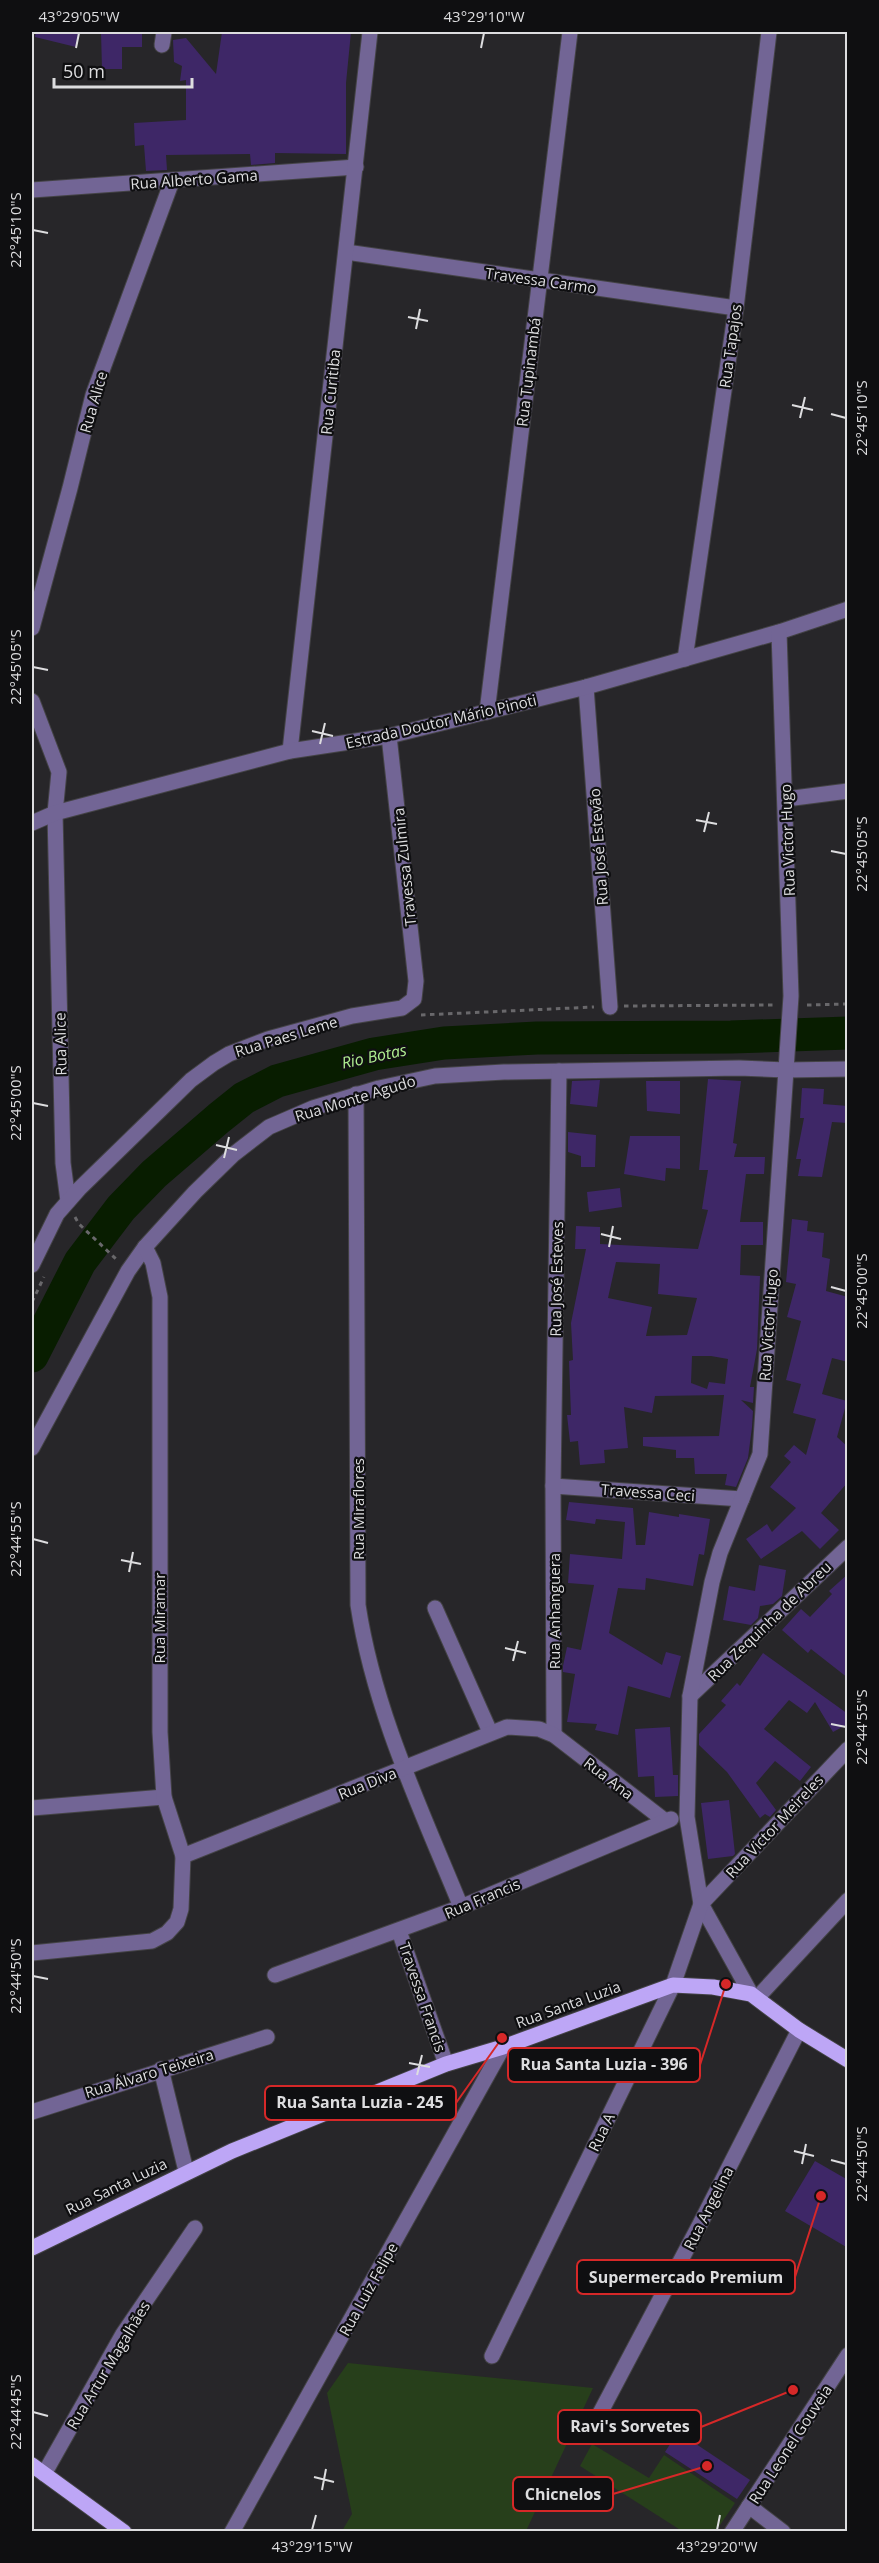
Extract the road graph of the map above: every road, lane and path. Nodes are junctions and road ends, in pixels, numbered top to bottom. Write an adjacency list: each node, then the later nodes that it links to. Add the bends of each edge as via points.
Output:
1 (370, 32): 4 (street, Rua Curitiba)
2 (570, 32): 8 (street, Rua Tupinambá)
3 (769, 32): 9 (street, Rua Tapajos)
4 (356, 167): 5 (street, Rua Alberto Gama); 7 (street, Rua Curitiba)
5 (172, 181): 6 (street, Rua Alberto Gama); 11 (street, Rua Alice, via 93,395)
6 (32, 190)
7 (346, 252): 8 (street, Travessa Carmo); 18 (street, Rua Curitiba)
8 (540, 279): 9 (street, Travessa Carmo); 16 (street, Rua Tupinambá)
9 (736, 308): 13 (street, Rua Tapajos)
10 (848, 609): 12 (street, Estrada Doutor Mário Pinoti)
11 (32, 628)
12 (779, 632): 13 (street, Estrada Doutor Mário Pinoti); 20 (street, Rua Victor Hugo)
13 (685, 659): 14 (street, Estrada Doutor Mário Pinoti)
14 (586, 687): 16 (street, Estrada Doutor Mário Pinoti); 24 (street, Rua José Estevão)
15 (32, 701): 21 (street, Rua Alice, via 58,772)
16 (487, 712): 17 (street, Estrada Doutor Mário Pinoti)
17 (389, 735): 18 (street, Estrada Doutor Mário Pinoti); 23 (street, Travessa Zulmira, via 416,981)
18 (290, 752): 21 (street, Estrada Doutor Mário Pinoti)
19 (848, 791): 20 (street)
20 (786, 798): 25 (street, Rua Victor Hugo, via 790,1021)
21 (56, 813): 22 (street, Estrada Doutor Mário Pinoti); 29 (street, Rua Alice, via 63,1163)
22 (32, 823)
23 (414, 999): 29 (street, Rua Paes Leme, via 402,1008 320,1024 229,1054 191,1080)
24 (610, 1006)
25 (786, 1063): 26 (street, Rua Monte Agudo); 27 (street, Rua Monte Agudo, via 739,1068); 36 (street, Rua Victor Hugo, via 760,1454)
26 (848, 1069)
27 (559, 1071): 28 (street, Rua Monte Agudo, via 415,1078); 35 (street, Rua José Esteves)
28 (356, 1094): 31 (street, Rua Monte Agudo, via 269,1127 195,1192); 43 (street, Rua Miraflores, via 358,1605 373,1677)
29 (68, 1201): 33 (street, via 57,1214)
30 (79, 1224): 32 (path)
31 (146, 1247): 34 (street, Rua Monte Agudo, via 128,1271); 44 (street, Rua Miramar, via 160,1297 159,1670)
32 (114, 1257)
33 (32, 1265)
34 (32, 1448)
35 (553, 1486): 36 (street, Travessa Ceci); 41 (street, Rua Anhanguera)
36 (742, 1498): 39 (street, Rua Victor Hugo, via 711,1582)
37 (848, 1547): 39 (street, Rua Zequinha de Abreu)
38 (435, 1608): 40 (street)
39 (690, 1696): 46 (street, Rua Victor Hugo)
40 (490, 1732): 41 (street, Rua Diva, via 520,1726); 43 (street, Rua Diva)
41 (554, 1736): 47 (street, Rua Ana)
42 (848, 1749): 50 (street, Rua Victor Meireles)
43 (404, 1768): 48 (street, Rua Diva); 51 (street, Rua Miraflores)
44 (164, 1797): 45 (street); 48 (street, Rua Miramar)
45 (32, 1808)
46 (687, 1817): 47 (street, Rua Francis); 50 (street, Rua Victor Hugo)
47 (664, 1820): 51 (street, Rua Francis)
48 (183, 1856): 53 (street, Rua Miramar, via 181,1908 177,1922 167,1933 152,1941)
49 (848, 1900): 56 (street)
50 (701, 1904): 55 (street, Rua A); 56 (street, Rua Victor Hugo)
51 (461, 1907): 52 (street, Rua Francis)
52 (399, 1931): 54 (street, Rua Francis); 61 (street, Travessa Francis)
53 (32, 1953)
54 (275, 1975)
55 (673, 1985): 56 (main road, Rua Santa Luzia, via 713,1987); 59 (main road, Rua Santa Luzia); 68 (street, Rua A)
56 (754, 1996): 57 (main road, Rua Santa Luzia)
57 (799, 2030): 60 (main road, Rua Santa Luzia); 69 (street, Rua Angelina)
58 (267, 2037): 62 (street, Rua Álvaro Teixeira)
59 (503, 2047): 61 (main road, Rua Santa Luzia); 73 (street, Rua Luiz Felipe)
60 (848, 2060)
61 (446, 2064): 64 (main road, Rua Santa Luzia)
62 (161, 2069): 63 (street, Rua Álvaro Teixeira); 64 (street)
63 (32, 2112)
64 (186, 2171): 66 (main road, Rua Santa Luzia)
65 (195, 2228): 70 (street, Rua Artur Magalhães)
66 (32, 2248)
67 (848, 2355): 71 (street, Rua Leonel Gouveia)
68 (492, 2356)
69 (597, 2417)
70 (38, 2470): 72 (main road)
71 (749, 2506): 74 (street, Rua Leonel Gouveia); 75 (street)
72 (124, 2532)
73 (232, 2532)
74 (732, 2532)
75 (783, 2532)

